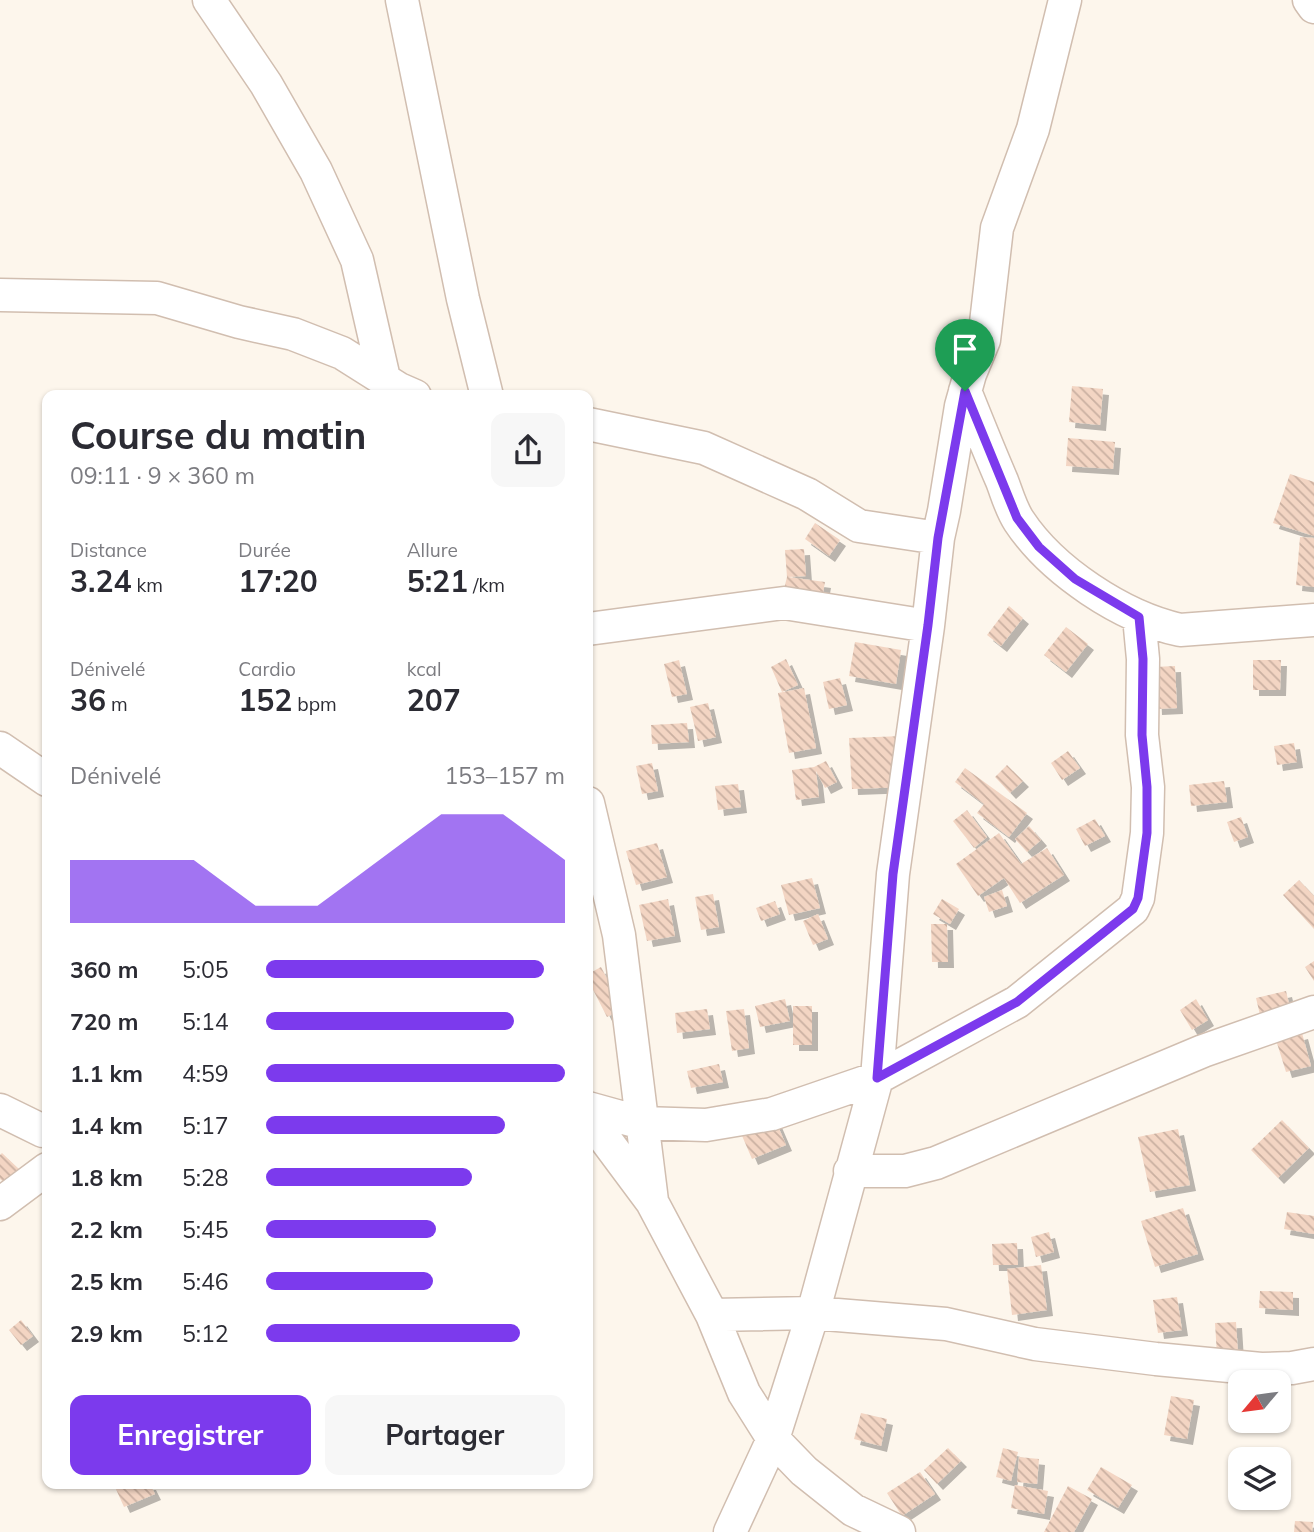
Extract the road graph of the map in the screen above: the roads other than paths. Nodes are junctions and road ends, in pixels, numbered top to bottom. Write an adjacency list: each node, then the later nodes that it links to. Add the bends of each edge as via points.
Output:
1 (209, 0): 7 (street, via 316,171 357,260)
2 (402, 0): 8 (street)
3 (1065, 0): 9 (street, via 1033,129 997,228 984,340)
4 (1309, 0): 5 (street)
5 (1314, 7)
6 (0, 295): 7 (street, via 157,298 293,334 342,353)
7 (387, 388)
8 (486, 390)
9 (965, 391): 11 (street); 12 (street, via 1017,518 1039,547 1075,579)
10 (593, 425): 11 (street, via 704,448 807,494 859,526)
11 (938, 538): 14 (street)
12 (1139, 617): 13 (street, via 1180,630); 20 (street, via 1147,833 1133,909 1017,1002)
13 (1314, 620)
14 (928, 625): 15 (street, via 784,603); 20 (street, via 893,874)
15 (593, 628)
16 (0, 748): 17 (street)
17 (42, 777)
18 (593, 824): 24 (street, via 619,935)
19 (1314, 1012): 26 (street, via 1203,1051 936,1163 905,1171)
20 (877, 1078): 24 (street, via 772,1114 706,1125); 26 (street)
21 (593, 1109): 24 (street)
22 (0, 1110): 25 (street)
23 (593, 1123): 28 (street)
24 (642, 1123): 28 (street)
25 (42, 1135)
26 (850, 1171): 30 (street)
27 (42, 1173): 29 (street)
28 (652, 1202): 31 (street)
29 (0, 1204)
30 (813, 1313): 31 (street); 32 (street, via 946,1324 1035,1344 1169,1360 1261,1369); 33 (street)
31 (712, 1315): 33 (street, via 744,1392)
32 (1314, 1364)
33 (773, 1440): 34 (street); 35 (street, via 853,1510)
34 (730, 1532)
35 (899, 1532)

